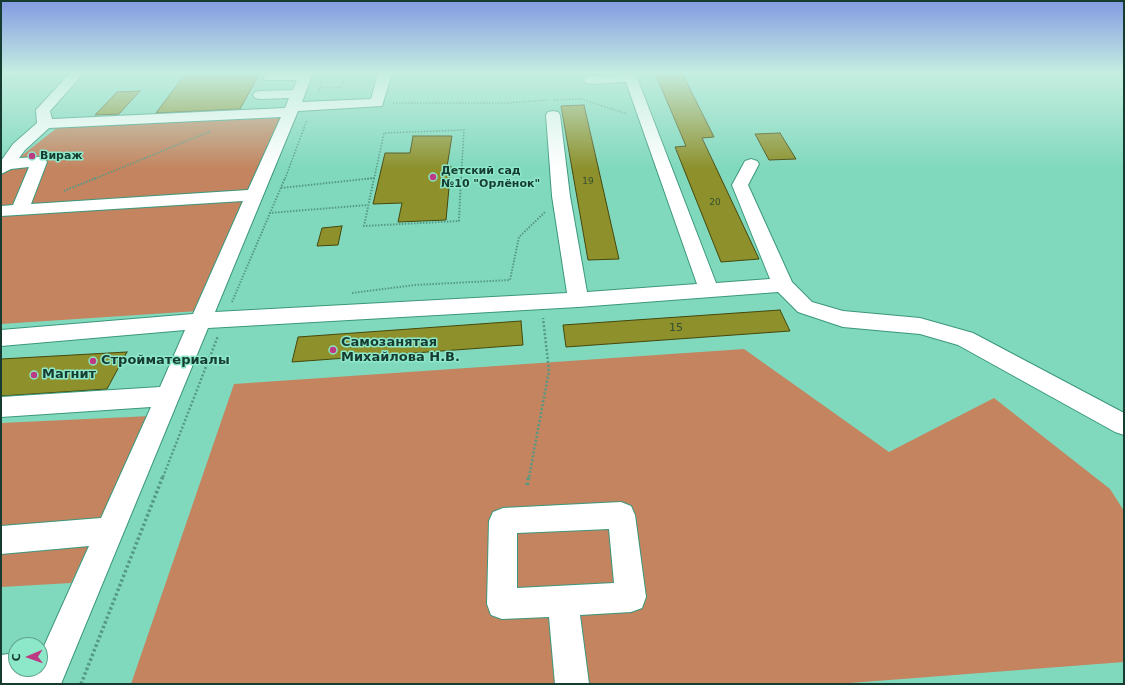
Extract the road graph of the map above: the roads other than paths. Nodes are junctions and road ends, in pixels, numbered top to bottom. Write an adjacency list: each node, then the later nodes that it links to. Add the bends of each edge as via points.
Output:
1 (48, 105): 6 (street, via 43,110)
2 (196, 105): 6 (street)
3 (299, 105): 9 (street)
4 (639, 105): 12 (street)
5 (553, 115): 13 (street, via 561,196)
6 (45, 124): 8 (street, via 18,147)
7 (751, 164): 11 (street, via 740,185)
8 (4, 166): 10 (street, via 39,162)
9 (254, 195): 10 (street); 14 (street)
10 (6, 211)
11 (783, 285): 12 (street); 18 (street, via 805,307 843,319 920,326 965,339)
12 (709, 290): 13 (street)
13 (578, 300): 14 (street)
14 (200, 322): 15 (street); 16 (street)
15 (1, 338)
16 (168, 396): 17 (street); 19 (street)
17 (1, 407)
18 (1124, 425)
19 (110, 531): 20 (street); 22 (street)
20 (1, 540)
21 (563, 600): 21 (street, via 502,604 503,521 621,515 631,597); 23 (street)
22 (48, 656)
23 (572, 684)

